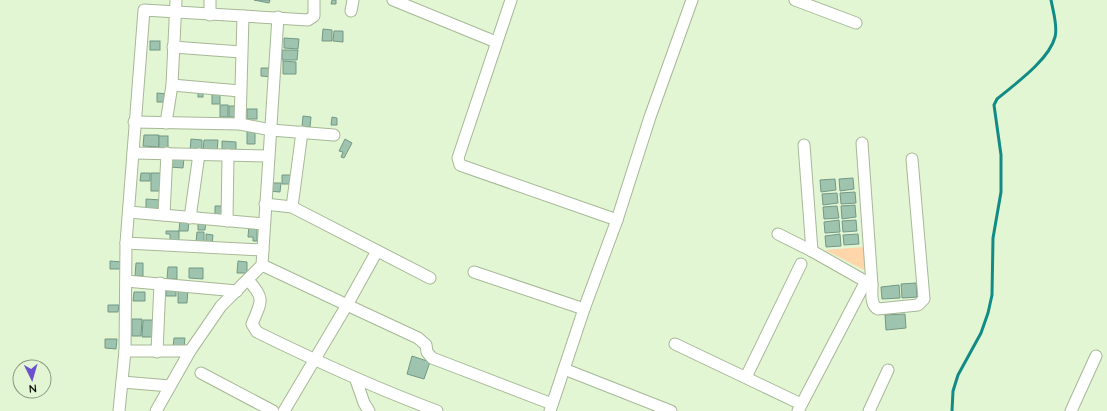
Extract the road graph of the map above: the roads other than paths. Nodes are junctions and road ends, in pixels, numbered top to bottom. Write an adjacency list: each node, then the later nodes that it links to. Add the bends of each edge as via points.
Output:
1 (176, 0): 8 (street)
2 (210, 0): 9 (street)
3 (314, 0): 11 (street, via 312,19)
4 (393, 0): 13 (street)
5 (510, 0): 13 (street)
6 (692, 0): 37 (street, via 650,117)
7 (795, 0): 12 (street)
8 (174, 13): 9 (street); 14 (street); 18 (street, via 144,10)
9 (210, 14): 10 (street)
10 (243, 16): 11 (street); 15 (street)
11 (278, 17): 21 (street)
12 (856, 22)
13 (496, 42): 37 (street, via 458,158 460,165)
14 (173, 47): 15 (street); 16 (street)
15 (241, 52): 17 (street)
16 (172, 85): 17 (street); 19 (street)
17 (240, 91): 20 (street)
18 (134, 122): 19 (street); 26 (street)
19 (166, 123): 20 (street)
20 (240, 124): 21 (street)
21 (271, 130): 22 (street); 30 (street)
22 (302, 132): 23 (street); 33 (street)
23 (334, 135)
24 (862, 143): 52 (street)
25 (804, 145): 44 (street)
26 (133, 153): 27 (street); 34 (street)
27 (167, 153): 28 (street); 35 (street)
28 (199, 154): 29 (street); 36 (street)
29 (228, 155): 30 (street); 38 (street)
30 (268, 156): 32 (street)
31 (912, 160): 52 (street, via 924,299 918,305 878,309 873,303)
32 (265, 204): 33 (street); 39 (street)
33 (292, 207): 43 (street)
34 (129, 212): 35 (street); 41 (street)
35 (164, 215): 36 (street)
36 (190, 218): 38 (street)
37 (617, 220): 55 (street)
38 (227, 221): 39 (street)
39 (264, 224): 42 (street)
40 (778, 234): 44 (street)
41 (126, 244): 42 (street); 50 (street)
42 (263, 250): 46 (street)
43 (377, 250): 48 (street); 54 (street)
44 (812, 251): 52 (street)
45 (801, 264): 65 (street)
46 (262, 265): 49 (street); 54 (street)
47 (474, 272): 55 (street)
48 (430, 278)
49 (248, 280): 53 (street); 61 (street, via 261,298 253,328)
50 (126, 281): 51 (street); 58 (street)
51 (160, 283): 53 (street); 59 (street)
52 (869, 283): 70 (street)
53 (237, 291): 57 (street, via 221,306)
54 (347, 305): 61 (street); 69 (street, via 418,338 426,344 426,352 432,358)
55 (584, 309): 62 (street)
56 (675, 344): 65 (street)
57 (190, 350): 59 (street); 68 (street)
58 (124, 351): 59 (street); 67 (street)
59 (157, 352)
60 (1096, 356): 80 (street)
61 (313, 360): 66 (street); 75 (street)
62 (564, 369): 69 (street); 71 (street)
63 (888, 370): 79 (street)
64 (200, 373): 74 (street)
65 (746, 377): 70 (street)
66 (356, 380): 76 (street); 77 (street)
67 (122, 382): 68 (street); 72 (street)
68 (170, 386): 73 (street)
69 (551, 407)
70 (799, 408)
71 (659, 409): 78 (street)
72 (119, 411)
73 (156, 411)
74 (273, 411)
75 (284, 411)
76 (369, 411)
77 (437, 411)
78 (671, 411)
79 (870, 411)
80 (1071, 411)

